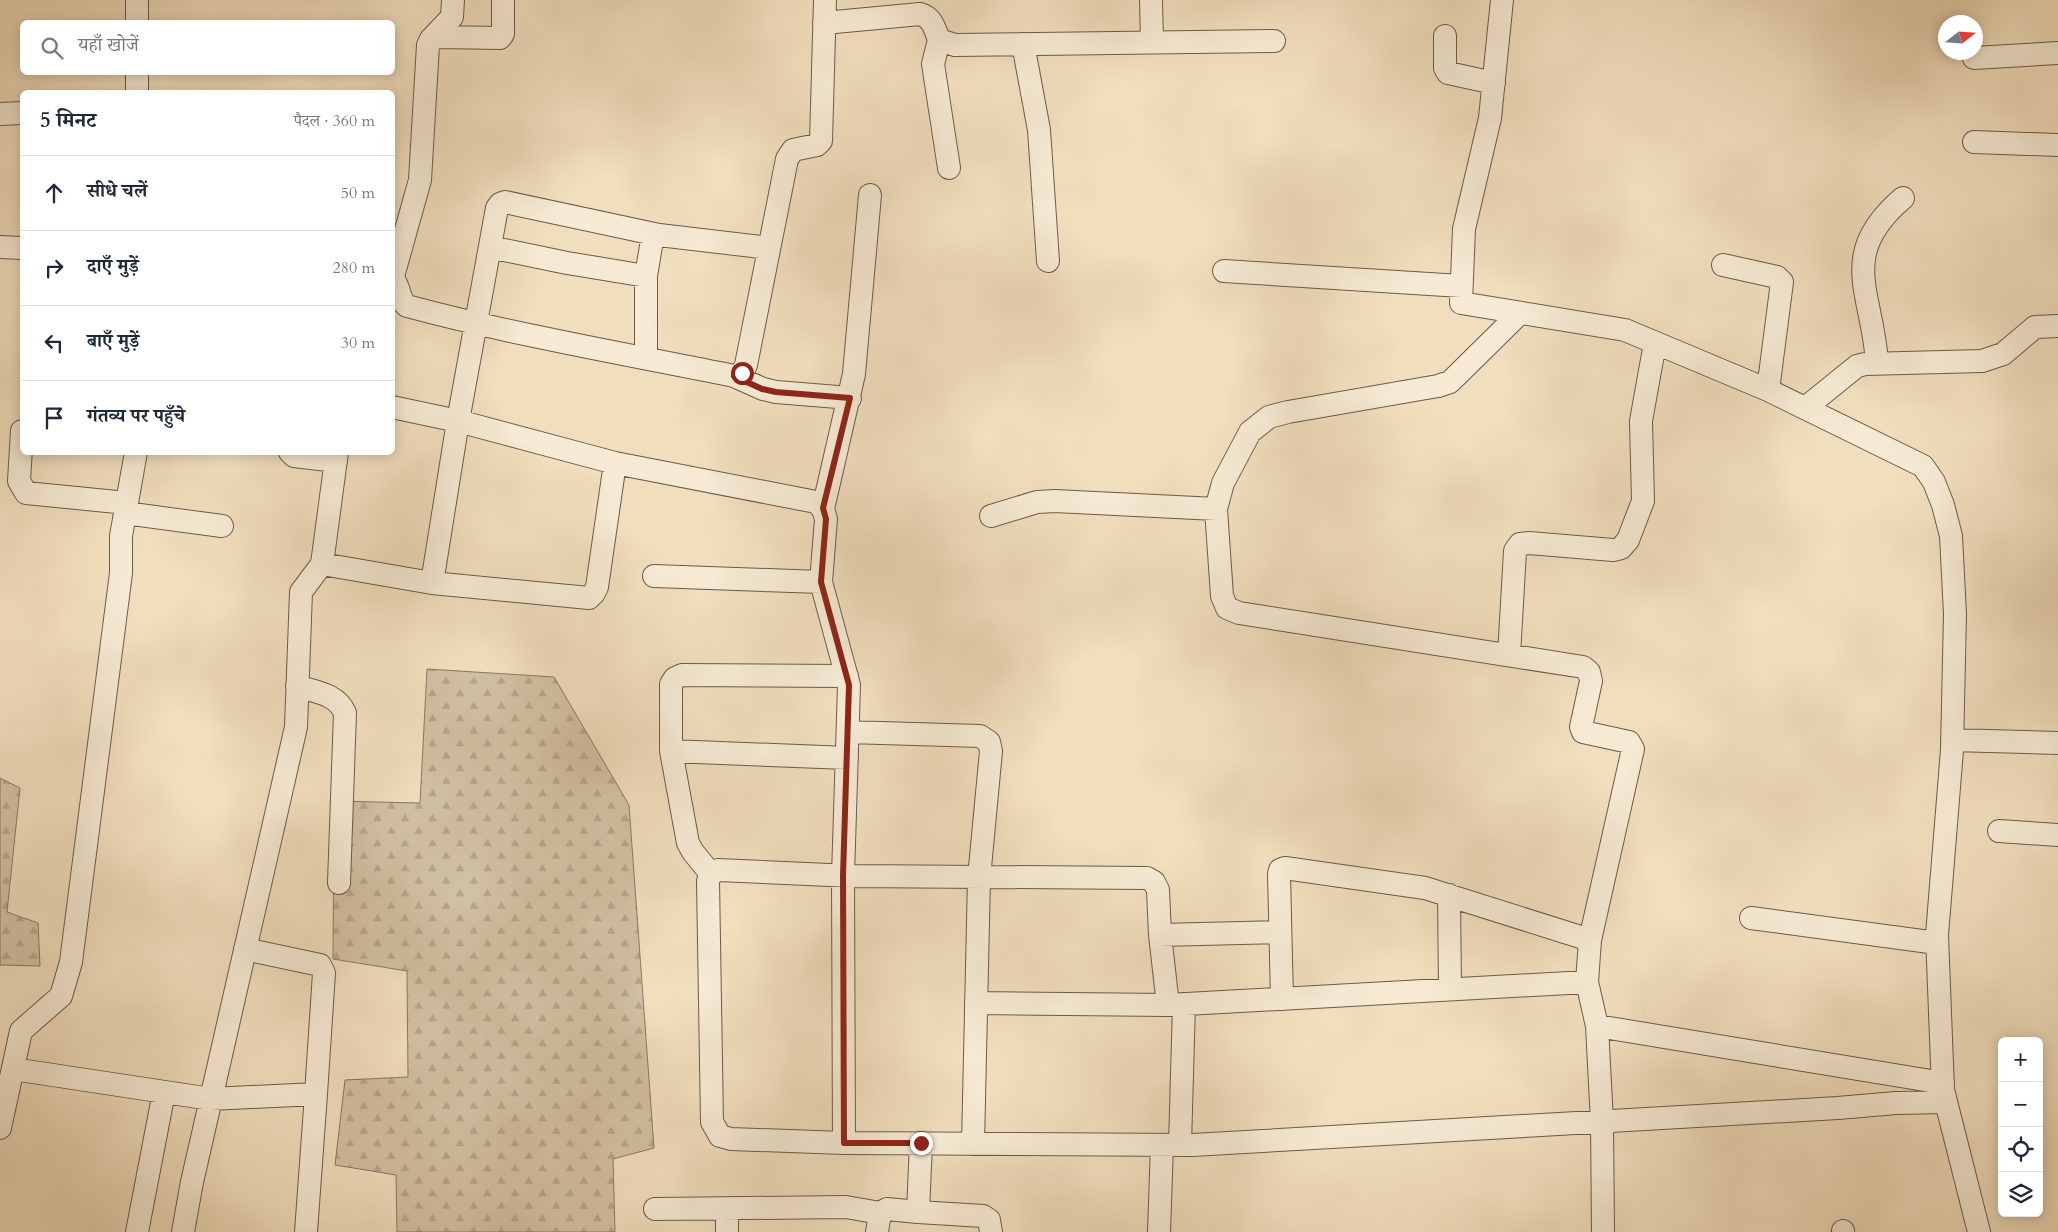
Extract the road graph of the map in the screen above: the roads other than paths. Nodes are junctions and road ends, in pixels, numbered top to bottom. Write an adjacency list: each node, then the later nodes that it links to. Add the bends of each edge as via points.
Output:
1 (137, 0): 7 (street)
2 (453, 0): 10 (street, via 452,17)
3 (503, 0): 10 (street, via 504,34 500,38)
4 (825, 0): 8 (street)
5 (1151, 0): 13 (street)
6 (1502, 0): 18 (street)
7 (137, 20)
8 (824, 23): 11 (street, via 920,14 932,22); 31 (street, via 821,141 789,154)
9 (1445, 36): 18 (street, via 1445,68 1448,73)
10 (431, 39): 35 (street, via 428,45 420,180)
11 (939, 40): 14 (street, via 955,45); 24 (street, via 933,64)
12 (1274, 41): 13 (street)
13 (1152, 42): 14 (street)
14 (1023, 44): 32 (street, via 1038,130)
15 (2058, 53): 16 (street)
16 (1983, 57)
17 (137, 75): 19 (street)
18 (1494, 83): 38 (street, via 1490,118 1464,229)
19 (137, 90)
20 (20, 113): 21 (street)
21 (0, 114)
22 (1974, 142): 23 (street)
23 (2058, 145)
24 (949, 168)
25 (870, 194): 47 (street)
26 (1903, 198): 44 (street, via 1874,227 1863,266 1864,292 1876,339)
27 (653, 234): 28 (street, via 505,202 497,208); 31 (street); 36 (street)
28 (490, 246): 36 (street); 40 (street)
29 (0, 247): 30 (street)
30 (20, 248)
31 (769, 248): 45 (street, via 746,364 742,373)
32 (1048, 262)
33 (1723, 266): 46 (street, via 1777,277 1782,282)
34 (1224, 271): 38 (street)
35 (395, 272)
36 (646, 276): 43 (street)
37 (395, 282): 40 (street, via 402,303 407,306)
38 (1461, 286): 39 (street, via 1461,303)
39 (1520, 313): 42 (street, via 1625,330); 58 (street, via 1450,382 1269,417 1250,432 1239,450 1223,483)
40 (475, 324): 43 (street); 50 (street)
41 (2058, 326): 44 (street, via 2035,327 2003,354 1982,361)
42 (1655, 343): 46 (street); 65 (street, via 1641,421 1643,501 1628,540 1621,548 1613,550 1520,544 1515,551)
43 (646, 358): 45 (street)
44 (1877, 364): 49 (street, via 1857,366)
45 (734, 376): 47 (street, via 776,392)
46 (1768, 390): 49 (street)
47 (850, 398): 57 (street)
48 (395, 408): 50 (street)
49 (1805, 408): 69 (street, via 1923,466 1934,482 1952,536 1955,614)
50 (458, 421): 55 (street); 64 (street)
51 (21, 455): 56 (street, via 19,481 26,493)
52 (135, 455): 56 (street)
53 (293, 455): 54 (street)
54 (337, 457): 61 (street)
55 (615, 462): 57 (street, via 816,502); 64 (street, via 597,587 589,598)
56 (126, 508): 60 (street); 92 (street, via 121,536 121,573 71,962 61,996 21,1031)
57 (823, 508): 63 (street, via 826,519)
58 (1216, 509): 59 (street, via 1055,501 1037,502); 65 (street, via 1222,596 1228,608 1239,613)
59 (991, 516)
60 (222, 526)
61 (322, 564): 64 (street); 67 (street, via 301,592)
62 (654, 576): 63 (street)
63 (821, 582): 66 (street)
64 (432, 583)
65 (1509, 655): 83 (street, via 1583,667 1591,680 1583,732 1629,742 1633,750)
66 (847, 676): 68 (street); 71 (street, via 682,675 675,678 671,684)
67 (297, 686): 78 (street, via 333,697 345,713); 85 (street, via 296,727)
68 (848, 732): 72 (street); 77 (street, via 980,736 989,742)
69 (1952, 740): 70 (street); 84 (street)
70 (2058, 743)
71 (671, 752): 72 (street); 75 (street, via 688,843)
72 (847, 758): 76 (street)
73 (1999, 831): 74 (street)
74 (2058, 834)
75 (711, 874): 76 (street, via 718,870); 99 (street, via 708,881 712,1122 720,1136 731,1139)
76 (843, 876): 77 (street); 99 (street)
77 (979, 878): 82 (street, via 1147,878 1158,890); 89 (street)
78 (339, 883)
79 (1449, 895): 81 (street, via 1425,888 1285,868 1279,874); 83 (street); 87 (street)
80 (1751, 918): 84 (street)
81 (1280, 932): 82 (street); 88 (street)
82 (1160, 935): 90 (street)
83 (1590, 940): 86 (street)
84 (1937, 943): 94 (street)
85 (245, 949): 95 (street, via 320,965 324,973); 96 (street)
86 (1587, 982): 87 (street); 91 (street)
87 (1450, 989): 88 (street)
88 (1282, 999): 90 (street)
89 (976, 1003): 90 (street); 101 (street)
90 (1176, 1004): 102 (street)
91 (1597, 1026): 94 (street, via 1872,1069); 97 (street)
92 (13, 1069): 93 (street); 98 (street)
93 (164, 1092): 96 (street); 107 (street)
94 (1944, 1092): 97 (street, via 1896,1103); 114 (street)
95 (316, 1094): 96 (street); 109 (street)
96 (211, 1099): 108 (street)
97 (1602, 1122): 102 (street); 113 (street)
98 (0, 1128)
99 (844, 1143): 100 (street)
100 (921, 1143): 101 (street); 105 (street)
101 (974, 1144): 102 (street)
102 (1171, 1145): 112 (street)
103 (655, 1209): 104 (street)
104 (727, 1209): 106 (street, via 846,1207); 110 (street)
105 (918, 1212): 106 (street, via 887,1210); 111 (street, via 983,1216 989,1220)
106 (879, 1222)
107 (137, 1232)
108 (183, 1232)
109 (306, 1232)
110 (727, 1232)
111 (991, 1232)
112 (1159, 1232)
113 (1604, 1232)
114 (1979, 1232)

